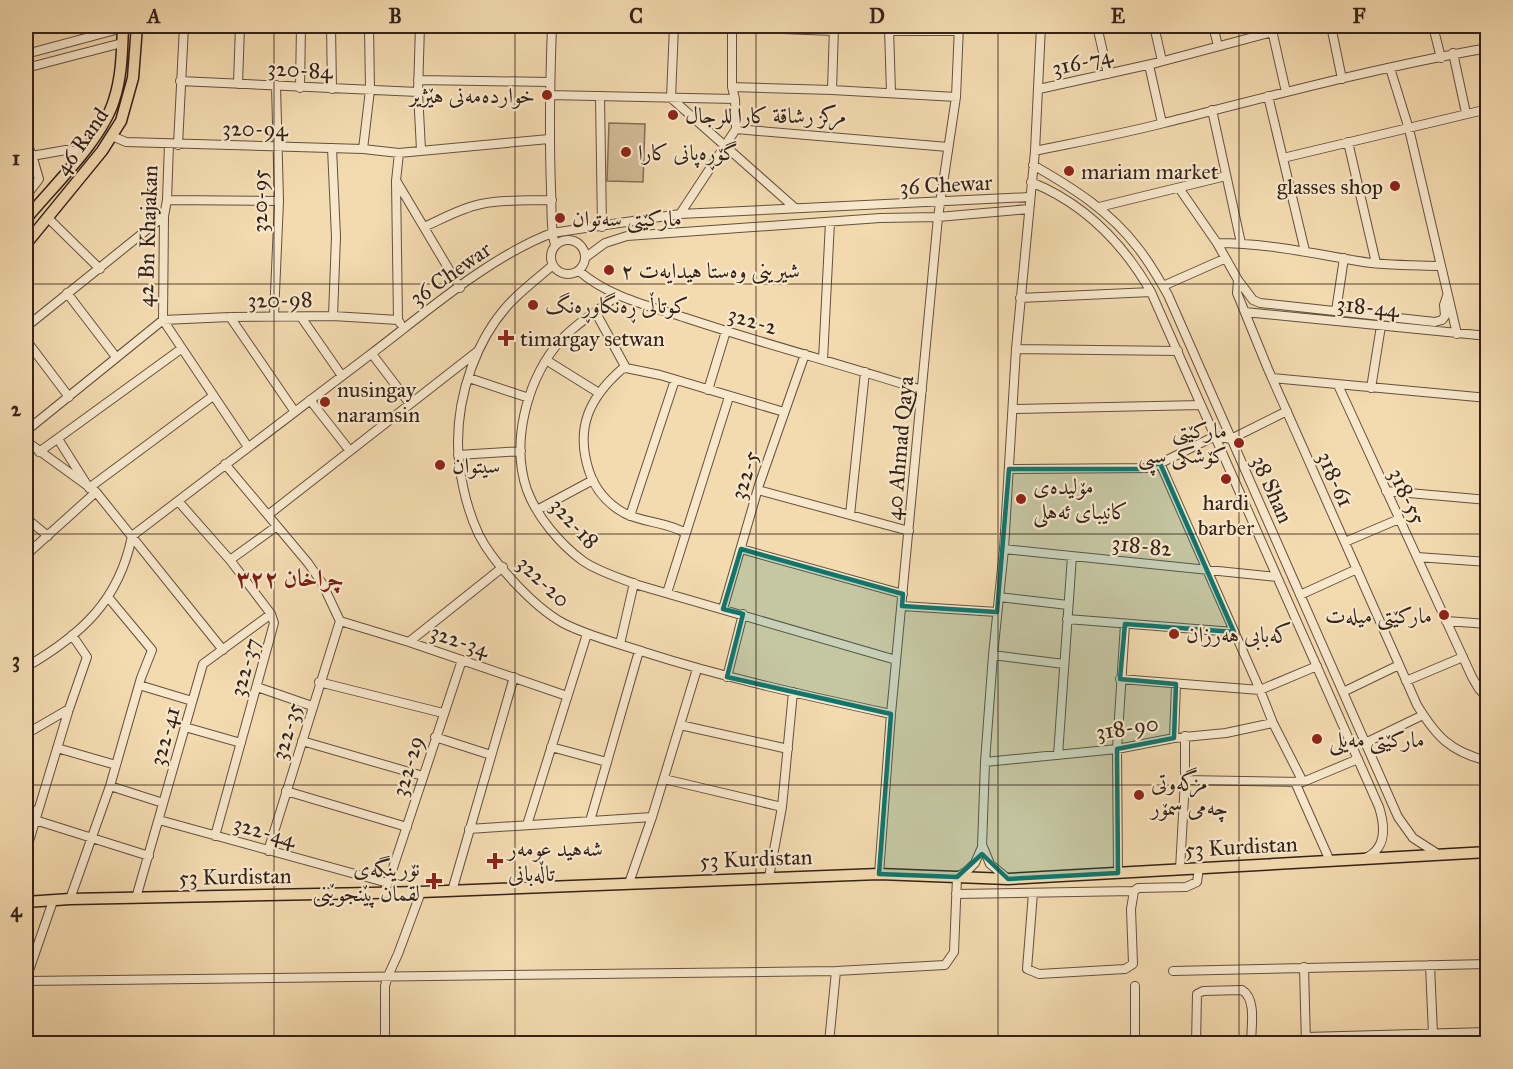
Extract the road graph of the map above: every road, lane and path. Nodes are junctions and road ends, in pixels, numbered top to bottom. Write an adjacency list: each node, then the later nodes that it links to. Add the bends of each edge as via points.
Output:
1 (137, 26): 61 (main road, 46 Rand, via 133,78 126,108)
2 (184, 26): 36 (street, 42 Bn Khajakan)
3 (240, 26): 38 (street)
4 (301, 26): 41 (street)
5 (331, 26): 42 (street)
6 (369, 26): 44 (street)
7 (420, 26): 35 (street)
8 (527, 26): 9 (street)
9 (552, 26): 37 (street)
10 (674, 26): 53 (street)
11 (732, 26): 19 (street); 40 (street)
12 (1041, 26): 43 (street)
13 (1097, 26): 33 (street)
14 (1154, 26): 29 (street)
15 (1213, 26): 24 (street)
16 (1331, 26): 34 (street)
17 (1433, 26): 28 (street)
18 (123, 27): 23 (main road, 46 Rand); 27 (street)
19 (834, 28): 45 (street)
20 (889, 28): 21 (street); 48 (street)
21 (958, 28): 52 (street, 40 Ahmad Qaya)
22 (1271, 29): 24 (street, 316-74); 47 (street)
23 (122, 43): 31 (street); 73 (main road, 46 Rand, via 114,100 104,123)
24 (1218, 46): 29 (street, 316-74)
25 (1488, 48): 26 (street)
26 (1453, 53): 28 (street); 57 (street)
27 (26, 54)
28 (1441, 58): 32 (street)
29 (1162, 61): 30 (street, 316-74)
30 (1149, 64): 33 (street, 316-74); 58 (street)
31 (26, 68)
32 (1390, 68): 34 (street); 60 (street)
33 (1108, 74): 43 (street, 316-74)
34 (1342, 79): 47 (street)
35 (418, 80): 37 (street); 46 (street)
36 (180, 81): 38 (street, 320-84); 65 (street, 42 Bn Khajakan)
37 (549, 82): 49 (street)
38 (238, 84): 39 (street, 320-84)
39 (276, 85): 41 (street, 320-84); 67 (street, 320-95)
40 (732, 87): 45 (street); 54 (street)
41 (300, 88): 42 (street, 320-84)
42 (332, 89): 44 (street, 320-84)
43 (1039, 89): 72 (street)
44 (370, 90): 46 (street, 320-84); 70 (street)
45 (832, 90): 48 (street)
46 (418, 92): 71 (street)
47 (1286, 92): 51 (street)
48 (891, 93): 52 (street)
49 (549, 95): 50 (street); 62 (street)
50 (600, 96): 53 (street); 100 (street)
51 (1268, 96): 56 (street); 76 (street)
52 (956, 97): 68 (street, 40 Ahmad Qaya)
53 (671, 98): 54 (street); 66 (street)
54 (735, 99): 59 (street)
55 (1488, 109): 57 (street)
56 (1212, 110): 58 (street); 78 (street)
57 (1466, 114): 60 (street)
58 (1162, 123): 72 (street)
59 (736, 129): 66 (street); 68 (street)
60 (1408, 129): 64 (street); 114 (street)
61 (112, 136): 65 (street, 320-94, via 126,142); 82 (main road, 46 Rand)
62 (549, 140): 71 (street, 320-94); 87 (street)
63 (26, 142): 75 (street)
64 (1348, 142): 76 (street); 112 (street)
65 (174, 145): 67 (street, 320-94); 86 (street, 42 Bn Khajakan)
66 (725, 146): 91 (street); 93 (street)
67 (277, 147): 69 (street, 320-94); 88 (street, 320-95)
68 (948, 147): 89 (street, 40 Ahmad Qaya)
69 (332, 148): 70 (street, 320-94); 129 (street, via 336,237)
70 (363, 149): 74 (street, 320-94)
71 (421, 150): 74 (street, 320-94)
72 (1035, 151): 77 (street)
73 (83, 152): 75 (street, via 66,150); 79 (main road, 46 Rand)
74 (399, 153): 80 (street)
75 (29, 156): 84 (street, via 39,179)
76 (1282, 158): 108 (street)
77 (1033, 165): 81 (street); 90 (street, 38 Shan)
78 (1226, 176): 83 (street); 105 (street)
79 (60, 178): 82 (main road); 97 (main road, 46 Rand)
80 (396, 181): 99 (street); 133 (street)
81 (1031, 182): 85 (street); 120 (street, 38 Shan, via 1078,208 1102,228 1127,255)
82 (72, 188): 95 (main road, 46 Rand)
83 (1179, 188): 90 (street); 104 (street, 318-61)
84 (26, 196)
85 (1030, 197): 89 (street, 36 Chewar); 92 (street)
86 (167, 200): 88 (street); 94 (street, 42 Bn Khajakan)
87 (552, 200): 99 (street, via 481,204); 102 (street)
88 (279, 201): 128 (street, 320-95)
89 (940, 202): 91 (street, 36 Chewar); 96 (street, 40 Ahmad Qaya)
90 (1099, 207): 118 (street, 38 Shan, via 1138,247)
91 (795, 208): 93 (street, 36 Chewar)
92 (1029, 209): 96 (street); 124 (street)
93 (680, 214): 100 (street, 36 Chewar)
94 (164, 216): 115 (street); 132 (street, 42 Bn Khajakan)
95 (48, 218): 106 (main road, 46 Rand); 115 (street)
96 (938, 218): 98 (street); 159 (street, 40 Ahmad Qaya)
97 (26, 219)
98 (830, 222): 109 (street, via 627,236 605,243); 149 (street)
99 (424, 227): 119 (street)
100 (602, 227): 101 (street, 36 Chewar)
101 (578, 230): 102 (street, 36 Chewar); 103 (street)
102 (552, 233): 107 (street); 119 (street, 36 Chewar, via 508,254)
103 (566, 239): 107 (street); 109 (street, via 582,246)
104 (1217, 243): 105 (street); 111 (street, 318-61)
105 (1241, 243): 108 (street)
106 (26, 244)
107 (555, 245): 113 (street)
108 (1305, 251): 110 (street)
109 (586, 257): 116 (street)
110 (1344, 258): 112 (street); 125 (street)
111 (1224, 259): 117 (street, 318-61); 118 (street)
112 (1376, 263): 114 (street)
113 (553, 265): 116 (street, via 565,274); 142 (street, 322-20, via 508,305)
114 (1441, 266): 121 (street)
115 (100, 269): 122 (street)
116 (579, 271): 123 (street, 322-2)
117 (1238, 279): 125 (street, via 1253,300 1260,303); 126 (street, 318-61, via 1237,293)
118 (1163, 286): 176 (street, 38 Shan)
119 (460, 288): 136 (street, 36 Chewar)
120 (1151, 292): 124 (street); 144 (street, 38 Shan)
121 (1447, 292): 125 (street, via 1445,316 1435,322); 138 (street)
122 (67, 293): 135 (street); 147 (street)
123 (618, 295): 127 (street, 322-18); 137 (street, 322-2)
124 (1020, 298): 143 (street)
125 (1336, 311)
126 (1245, 312): 134 (street, 318-44); 154 (street, 318-61)
127 (596, 313): 148 (street, 322-18, via 564,337); 150 (street)
128 (274, 316): 130 (street, 320-98); 131 (street, 320-98)
129 (333, 316): 131 (street, 320-98); 133 (street, 320-98)
130 (230, 317): 132 (street, 320-98); 171 (street)
131 (301, 317): 152 (street)
132 (163, 320): 141 (street, 42 Bn Khajakan); 147 (street)
133 (398, 320): 136 (street)
134 (1381, 326): 138 (street, 318-44); 157 (street)
135 (26, 327)
136 (404, 328): 145 (street, 36 Chewar)
137 (726, 331): 146 (street, 322-2); 158 (street)
138 (1457, 334): 139 (street, 318-44)
139 (1488, 336)
140 (26, 340): 162 (street)
141 (181, 349): 161 (street, 42 Bn Khajakan); 175 (street)
142 (480, 349): 153 (street, 322-20); 167 (street)
143 (1016, 349): 144 (street); 169 (street)
144 (1178, 351): 168 (street, 38 Shan)
145 (372, 354): 152 (street, 36 Chewar); 167 (street)
146 (805, 354): 149 (street, 322-2); 172 (street, 322-5)
147 (116, 357): 162 (street)
148 (546, 360): 160 (street); 164 (street, 322-18)
149 (823, 360): 151 (street, 322-2)
150 (626, 368): 155 (street); 160 (street)
151 (865, 372): 159 (street, 322-2); 194 (street)
152 (342, 376): 166 (street, 36 Chewar)
153 (469, 378): 164 (street); 182 (street, 322-20, via 459,419)
154 (1272, 378): 156 (street); 170 (street, 318-61)
155 (675, 380): 158 (street); 195 (street)
156 (1338, 385): 157 (street); 189 (street, 318-55)
157 (1371, 388): 165 (street)
158 (708, 390): 163 (street)
159 (922, 390): 199 (street, 40 Ahmad Qaya)
160 (599, 393): 186 (street, via 586,419 583,439)
161 (213, 396): 178 (street, 42 Bn Khajakan); 187 (street)
162 (69, 397): 173 (street)
163 (729, 397): 172 (street); 200 (street)
164 (529, 398): 180 (street, 322-18)
165 (1488, 398)
166 (310, 400): 171 (street, 36 Chewar); 179 (street)
167 (410, 404): 179 (street)
168 (1201, 405): 169 (street); 174 (street, 38 Shan)
169 (1013, 409): 185 (street)
170 (1287, 411): 176 (street); 203 (street, 318-61)
171 (294, 412): 178 (street, 36 Chewar)
172 (784, 412): 188 (street, 322-5)
173 (26, 431)
174 (1215, 436): 176 (street); 183 (street); 214 (street, 38 Shan)
175 (58, 439): 181 (street); 187 (street)
176 (1231, 439): 218 (street, 38 Shan)
177 (26, 441): 181 (street)
178 (248, 447): 184 (street, 36 Chewar)
179 (350, 451): 193 (street)
180 (521, 451): 182 (street); 192 (street, 322-18, via 527,489)
181 (39, 452): 187 (street)
182 (458, 454): 211 (street, 322-20, via 463,488 479,534)
183 (1160, 463): 185 (street, via 1140,469); 212 (street)
184 (225, 464): 191 (street, 36 Chewar); 193 (street)
185 (1010, 469): 205 (street)
186 (593, 480): 192 (street); 195 (street, via 606,500)
187 (93, 490): 201 (street); 202 (street)
188 (758, 490): 194 (street); 204 (street, 322-5)
189 (1386, 491): 190 (street); 197 (street, 318-55)
190 (1488, 500)
191 (178, 501): 202 (street, 36 Chewar); 209 (street, 322-37)
192 (537, 510): 215 (street, 322-18, via 585,562)
193 (268, 515): 198 (street)
194 (850, 515): 199 (street)
195 (630, 516): 200 (street)
196 (26, 518): 201 (street)
197 (1399, 519): 203 (street); 208 (street, 318-55)
198 (277, 526): 209 (street); 228 (street, via 322,583)
199 (909, 531): 217 (street, 40 Ahmad Qaya)
200 (686, 533): 216 (street)
201 (48, 536): 206 (street)
202 (132, 537): 219 (street, via 127,561); 237 (street)
203 (1345, 542): 213 (street, 318-61)
204 (741, 549): 217 (street); 223 (street, 322-5)
205 (1004, 549): 207 (street, 318-82); 220 (street)
206 (26, 555)
207 (1072, 556): 212 (street, 318-82); 221 (street)
208 (1417, 557): 210 (street); 229 (street, 318-55)
209 (230, 560): 225 (street, 322-37)
210 (1488, 562)
211 (502, 567): 233 (street, 322-20, via 542,609); 235 (street)
212 (1206, 570): 214 (street, 318-82); 232 (street)
213 (1357, 570): 218 (street); 245 (street, 318-61)
214 (1277, 577): 246 (street, 38 Shan)
215 (634, 584): 216 (street, 322-18); 236 (street)
216 (667, 593): 223 (street, 322-18)
217 (903, 594): 222 (street, 40 Ahmad Qaya)
218 (1300, 595): 258 (street, 38 Shan)
219 (108, 597): 234 (street, via 84,627); 254 (street, via 152,650)
220 (999, 597): 221 (street); 224 (street)
221 (1068, 605): 227 (street)
222 (902, 606): 224 (street); 242 (street, 40 Ahmad Qaya)
223 (723, 609): 226 (street, 322-18)
224 (997, 612): 239 (street)
225 (271, 614): 237 (street, 322-41); 255 (street, 322-37, via 272,633)
226 (743, 614): 242 (street, 322-18); 249 (street)
227 (1068, 619): 230 (street); 244 (street)
228 (340, 621): 235 (street, 322-34); 252 (street, 322-35)
229 (1446, 621): 231 (street); 240 (street, 318-55)
230 (1125, 624): 232 (street); 250 (street)
231 (1488, 624)
232 (1234, 632): 256 (street)
233 (587, 634): 236 (street, 322-20); 259 (street)
234 (72, 635): 243 (street); 263 (street, via 87,657)
235 (409, 642): 241 (street, 322-34)
236 (620, 644): 238 (street, 322-20)
237 (223, 650): 261 (street, 322-41, via 202,664)
238 (639, 651): 247 (street, 322-20); 285 (street)
239 (993, 655): 244 (street); 286 (street)
240 (1463, 657): 251 (street); 260 (street, 318-55)
241 (462, 660): 248 (street, 322-34); 264 (street, 322-29)
242 (896, 660): 265 (street, 40 Ahmad Qaya)
243 (26, 664)
244 (1064, 664): 282 (street)
245 (1399, 665): 251 (street, 318-61); 258 (street)
246 (1317, 666): 256 (street); 283 (street, 38 Shan)
247 (697, 669): 249 (street, 322-20); 268 (street)
248 (514, 677): 259 (street, 322-34); 281 (street)
249 (727, 677): 257 (street, 322-20)
250 (1120, 679): 253 (street); 280 (street)
251 (1406, 681): 266 (street, 318-61)
252 (319, 682): 262 (street, 322-35); 264 (street)
253 (1176, 684): 256 (street); 273 (street)
254 (139, 685): 261 (street); 287 (street)
255 (257, 687): 262 (street); 276 (street, 322-37)
256 (1260, 690): 267 (street)
257 (793, 692): 265 (street, 322-20); 279 (street)
258 (1343, 692): 275 (street, 38 Shan)
259 (567, 696): 277 (street)
260 (1488, 698)
261 (192, 701): 269 (street, 322-41)
262 (312, 706): 274 (street, 322-35)
263 (69, 709): 270 (street); 278 (street)
264 (443, 713): 272 (street, 322-29)
265 (891, 714): 317 (street, 40 Ahmad Qaya)
266 (1423, 716): 275 (street); 284 (street, 318-61, via 1445,742)
267 (1273, 723): 271 (street, 318-90, via 1226,733); 291 (street)
268 (680, 725): 279 (street); 289 (street)
269 (185, 727): 276 (street); 294 (street, 322-41)
270 (26, 734)
271 (1185, 736): 273 (street, 318-90); 290 (street)
272 (435, 737): 281 (street); 288 (street, 322-29)
273 (1174, 738): 280 (street, 318-90)
274 (302, 741): 288 (street); 293 (street, 322-35)
275 (1365, 742): 311 (street, 38 Shan, via 1408,832)
276 (241, 743): 304 (street, 322-37)
277 (551, 747): 285 (street); 301 (street)
278 (57, 748): 287 (street); 297 (street)
279 (788, 749): 295 (street)
280 (1116, 749): 282 (street, 318-90); 316 (street)
281 (491, 755): 303 (street)
282 (1058, 755): 286 (street, 318-90)
283 (1358, 759): 291 (street); 312 (street, 38 Shan, via 1379,807 1384,831 1379,847)
284 (1488, 761)
285 (607, 762): 300 (street)
286 (985, 762): 306 (street)
287 (116, 765): 292 (street)
288 (423, 776): 302 (street, 322-29)
289 (664, 779): 295 (street); 298 (street)
290 (1185, 780): 291 (street); 315 (street)
291 (1299, 782): 313 (street)
292 (110, 786): 294 (street); 305 (street)
293 (286, 791): 302 (street); 308 (street, 322-35)
294 (163, 803): 299 (street, 322-41)
295 (782, 807): 318 (street)
296 (26, 810): 297 (street)
297 (36, 816): 305 (street); 307 (street)
298 (652, 817): 300 (street); 321 (street)
299 (159, 820): 304 (street, 322-44); 310 (street, 322-41)
300 (590, 820): 301 (street)
301 (527, 825): 303 (street)
302 (407, 827): 322 (street, 322-29)
303 (469, 829): 323 (street)
304 (215, 836): 308 (street, 322-44)
305 (91, 837): 310 (street); 329 (street)
306 (982, 847): 319 (street, via 971,867); 320 (street, via 993,868)
307 (26, 851)
308 (268, 851): 322 (street, 322-44)
309 (1488, 852): 311 (main road, 53 Kurdistan)
310 (149, 855): 328 (street, 322-41)
311 (1442, 855): 312 (main road, 53 Kurdistan)
312 (1363, 859): 313 (main road, 53 Kurdistan)
313 (1330, 861): 314 (main road, 53 Kurdistan)
314 (1199, 868): 315 (main road, 53 Kurdistan); 324 (street, via 1197,882 1186,887)
315 (1180, 869): 316 (main road, 53 Kurdistan)
316 (1118, 873): 320 (main road, 53 Kurdistan)
317 (879, 874): 318 (main road, 53 Kurdistan); 319 (main road, 53 Kurdistan)
318 (769, 877): 321 (main road, 53 Kurdistan)
319 (957, 877): 320 (main road, 53 Kurdistan); 327 (street)
320 (1008, 879)
321 (629, 883): 323 (main road, 53 Kurdistan)
322 (386, 887): 325 (main road, 53 Kurdistan); 328 (main road, 53 Kurdistan)
323 (452, 891): 325 (main road, 53 Kurdistan)
324 (1134, 891): 326 (street); 326 (street, via 1133,964 1125,969 1039,974 1027,969)
325 (421, 892): 337 (street)
326 (1033, 893): 327 (street)
327 (956, 894): 335 (street, via 954,952 945,965)
328 (136, 898): 329 (main road, 53 Kurdistan)
329 (70, 899): 330 (main road, 53 Kurdistan)
330 (53, 901): 331 (main road, 53 Kurdistan); 338 (street)
331 (26, 902)
332 (1488, 964): 333 (street)
333 (1430, 965): 334 (street); 341 (street)
334 (1304, 967): 336 (street); 342 (street)
335 (836, 971): 337 (street); 346 (street)
336 (1173, 971)
337 (388, 976): 338 (street); 348 (street)
338 (26, 980)
339 (1135, 986): 352 (street)
340 (1488, 1032): 341 (street)
341 (1433, 1034): 343 (street)
342 (1306, 1040): 343 (street)
343 (1343, 1040)
344 (26, 1042): 350 (street)
345 (640, 1042): 346 (street); 349 (street)
346 (829, 1042)
347 (322, 1043): 348 (street); 351 (street)
348 (385, 1043): 349 (street)
349 (575, 1043)
350 (55, 1044)
351 (263, 1044)
352 (1135, 1044)
353 (1196, 1044): 354 (street, via 1197,994 1242,990 1250,1002)
354 (1251, 1044)

